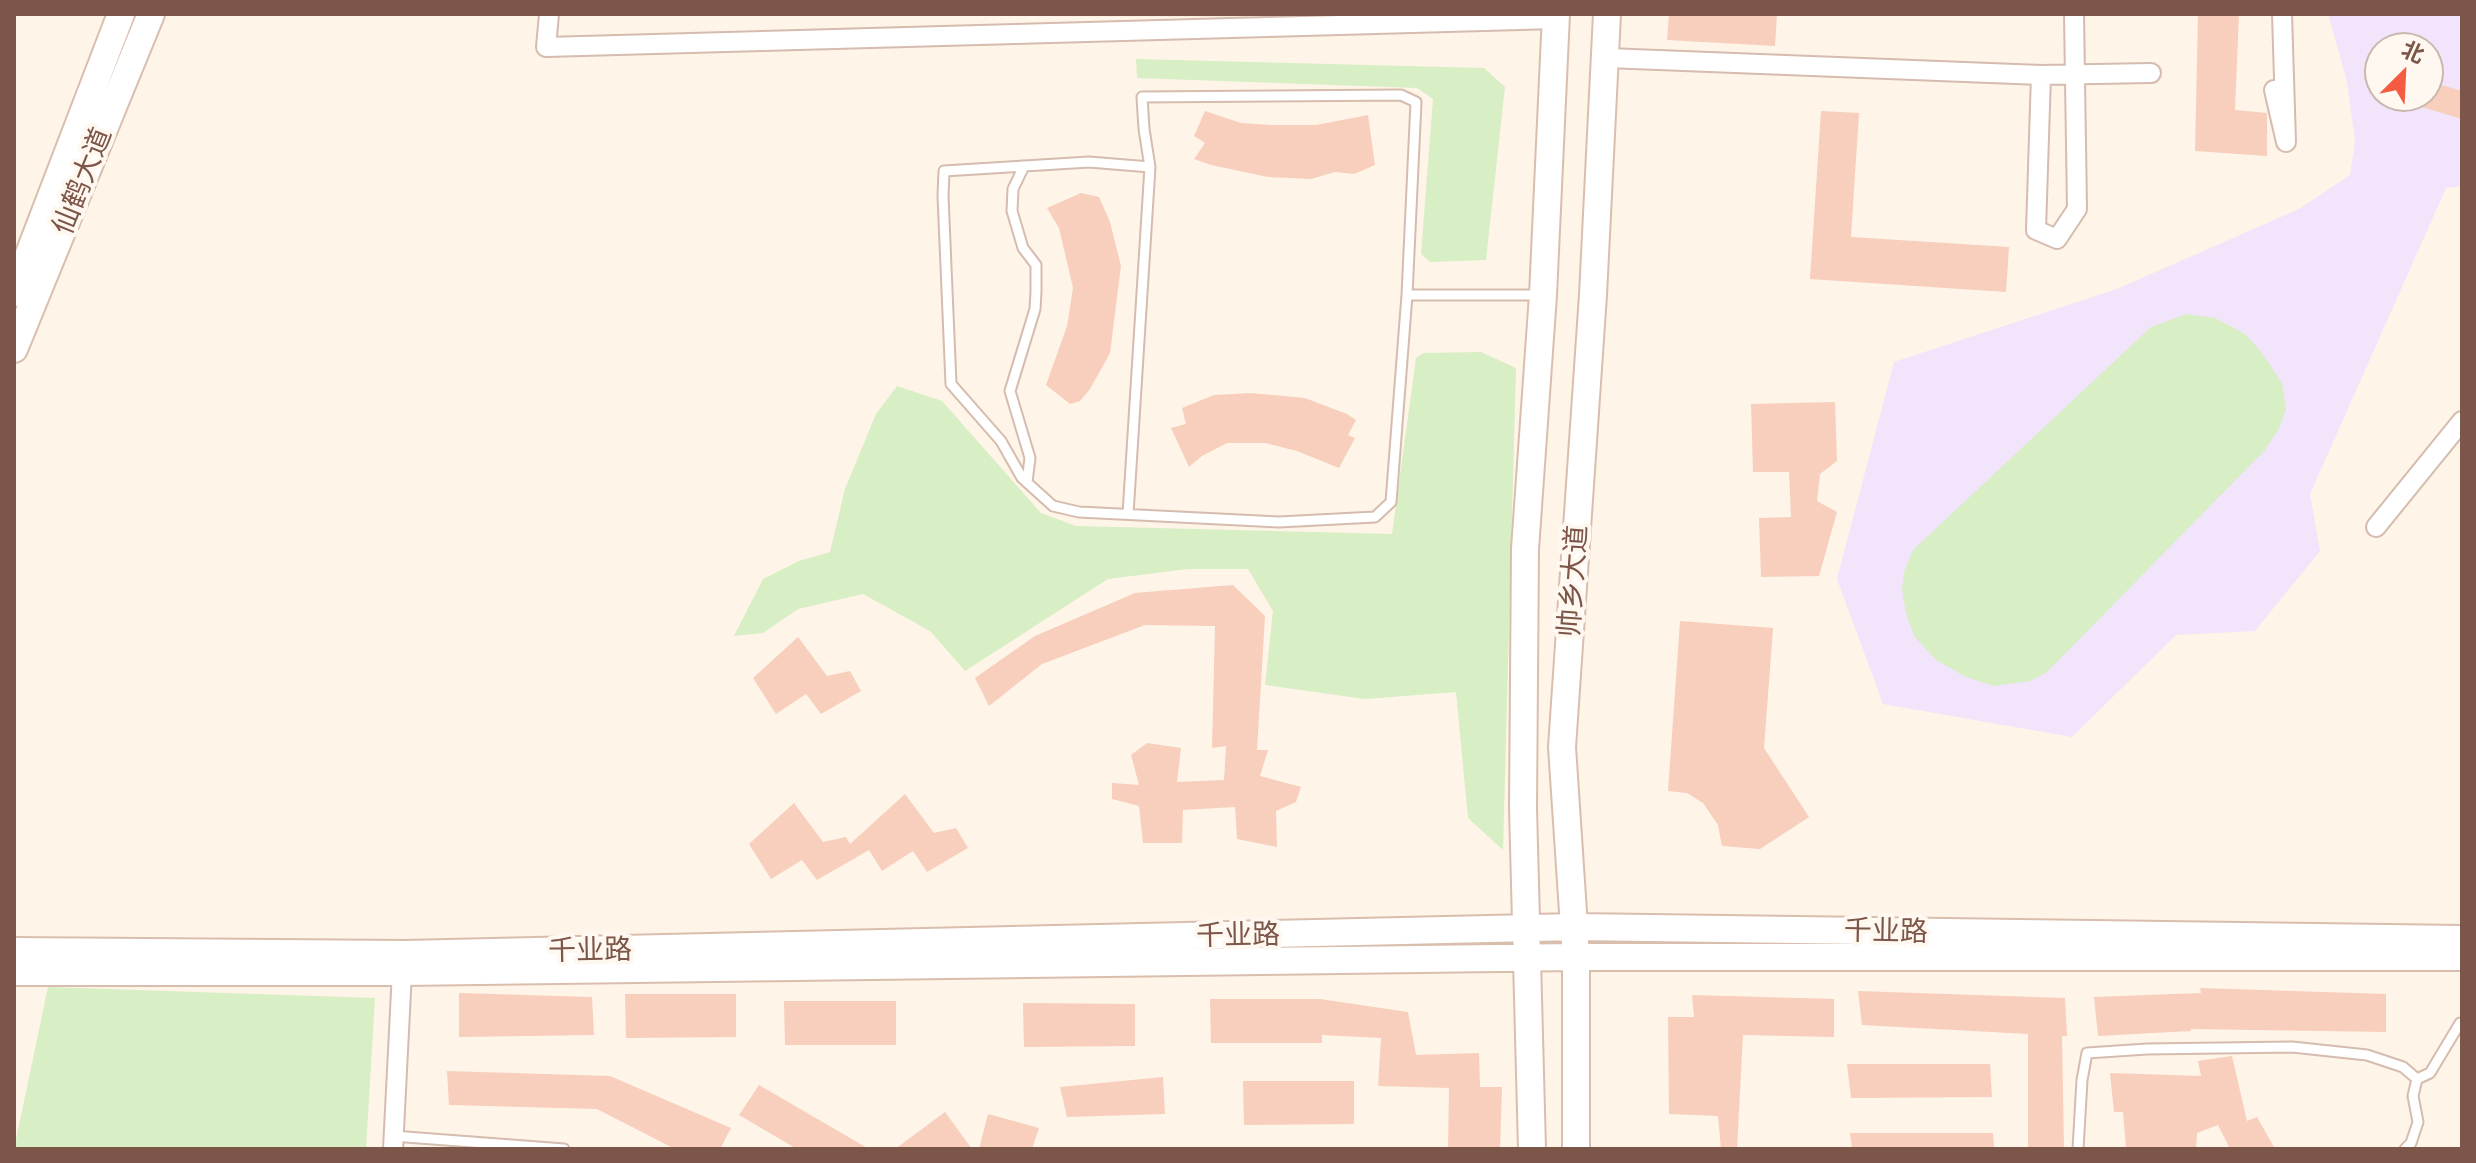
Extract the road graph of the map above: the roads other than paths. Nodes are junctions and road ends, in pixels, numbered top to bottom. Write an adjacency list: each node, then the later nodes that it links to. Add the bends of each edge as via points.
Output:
1 (121, 14): 15 (main road, 仙鹤大道)
2 (151, 14): 18 (main road, 仙鹤大道)
3 (549, 14): 7 (street, via 546,47)
4 (1607, 14): 8 (main road, 帅乡大道)
5 (2074, 14): 11 (street)
6 (2282, 14): 12 (street, via 2286,142)
7 (1556, 17): 17 (main road, 帅乡大道)
8 (1607, 58): 10 (street); 23 (main road, 帅乡大道, via 1562,747)
9 (2151, 73): 11 (street)
10 (2041, 75): 11 (street); 11 (street, via 2036,230 2057,239 2077,209)
11 (2075, 76)
12 (2274, 90)
13 (1024, 166): 14 (lane, via 1089,162); 20 (lane, via 1013,189 1012,211 1023,248 1036,265 1035,309 1010,391 1030,458); 20 (lane, via 944,171 943,196 951,384 1001,441)
14 (1150, 167): 16 (lane, via 1142,97 1401,95 1416,102); 21 (lane)
15 (14, 293)
16 (1407, 295): 17 (lane); 21 (lane, via 1391,502 1375,517 1279,522)
17 (1543, 295): 24 (main road, 帅乡大道, via 1525,549)
18 (14, 349)
19 (2462, 421): 22 (street)
20 (1027, 482): 21 (lane, via 1053,506)
21 (1128, 514)
22 (2376, 527)
23 (1575, 927): 24 (main road, 千业路); 25 (main road, 千业路); 27 (main road, 帅乡大道)
24 (1526, 928): 26 (main road, 千业路, via 405,954); 29 (main road, 帅乡大道)
25 (2462, 939)
26 (14, 951)
27 (1576, 957): 28 (main road, 千业路); 29 (main road, 千业路); 37 (main road, 帅乡大道)
28 (2462, 957)
29 (1528, 960): 31 (main road, 千业路); 36 (main road, 帅乡大道)
30 (14, 972): 31 (main road, 千业路)
31 (402, 972): 34 (street)
32 (2460, 1023): 33 (lane, via 2430,1073)
33 (2417, 1079): 38 (lane, via 2403,1067 2367,1055 2292,1047 2087,1053); 39 (lane, via 2413,1096 2418,1122)
34 (393, 1142): 35 (lane)
35 (564, 1149)
36 (1532, 1149)
37 (1576, 1149)
38 (2078, 1149)
39 (2405, 1149)

